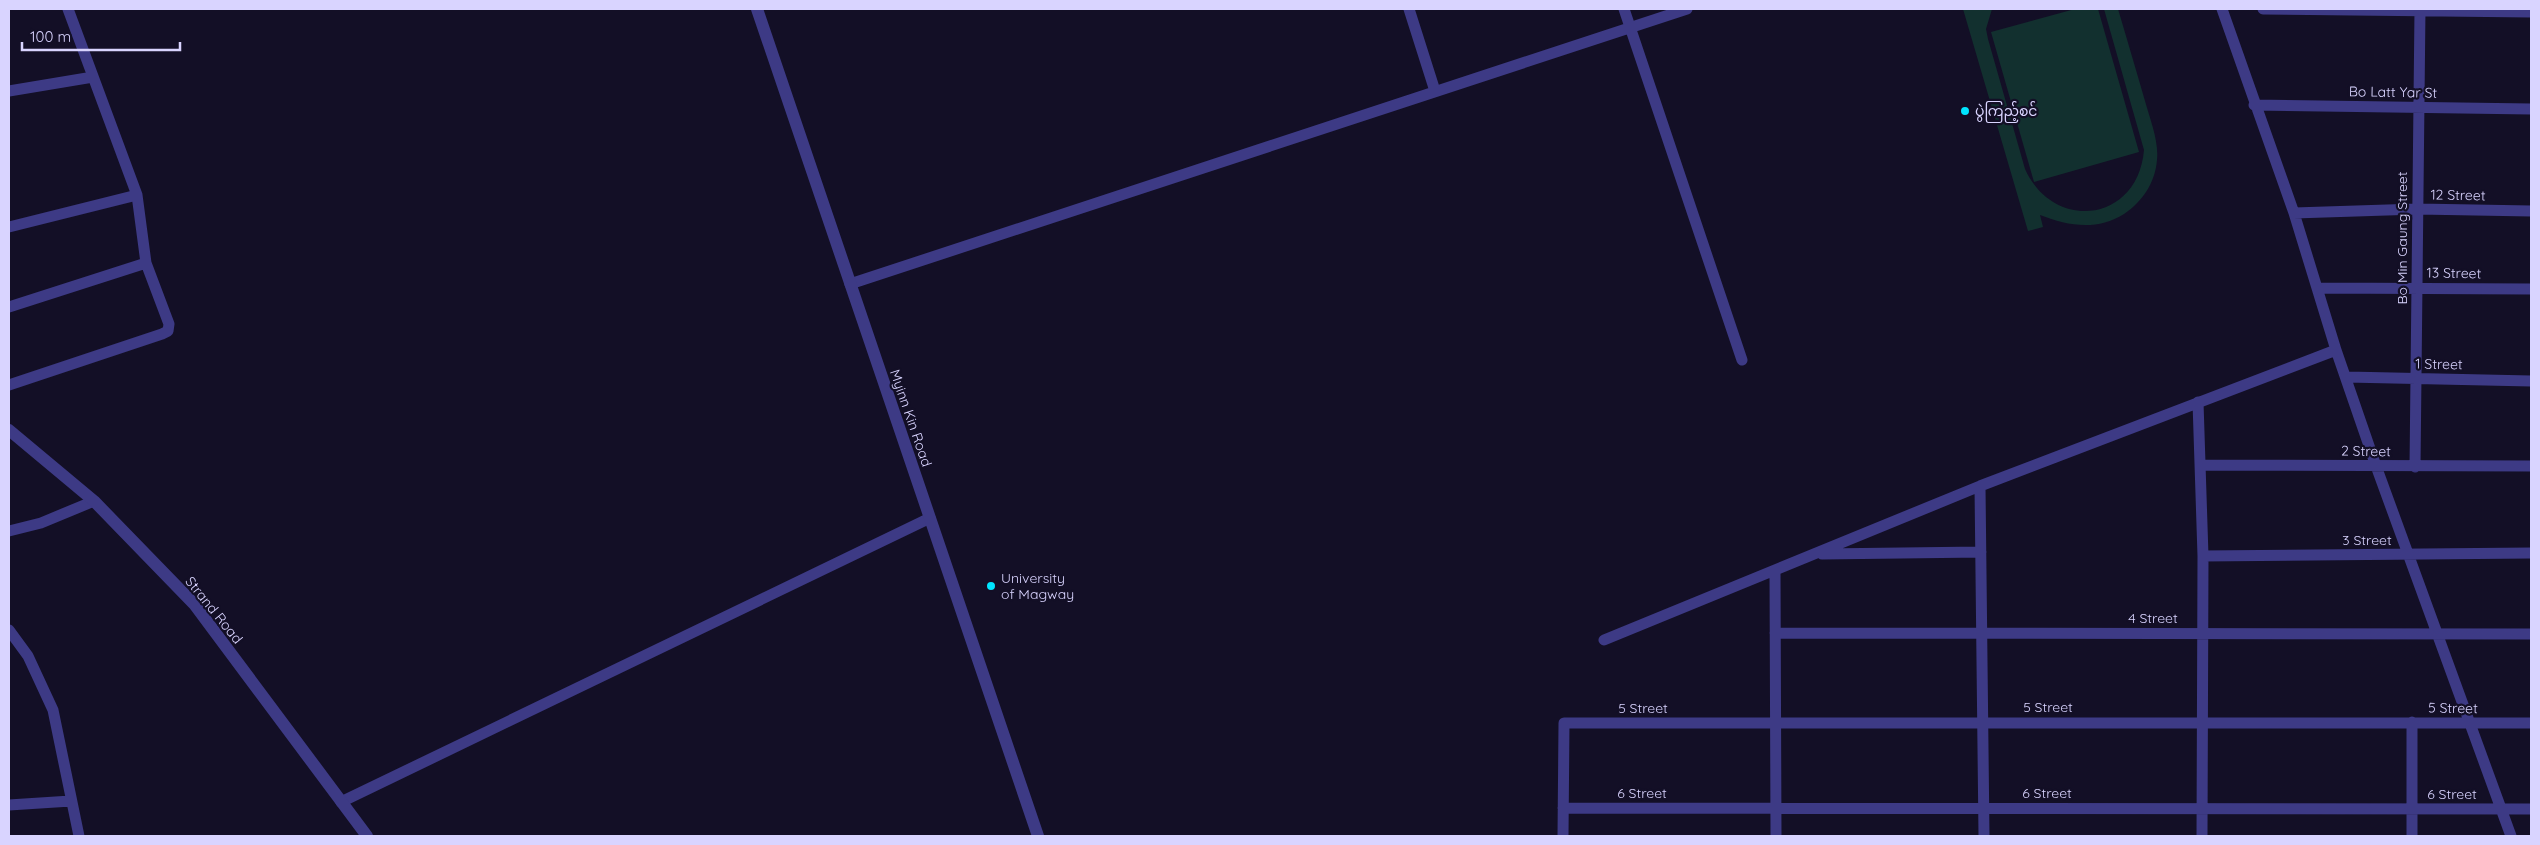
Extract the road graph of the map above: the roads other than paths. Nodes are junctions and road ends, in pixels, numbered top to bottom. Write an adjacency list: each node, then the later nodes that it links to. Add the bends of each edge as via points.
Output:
1 (68, 9): 11 (street)
2 (757, 9): 23 (street, Myinn Kin Road)
3 (1409, 9): 12 (street)
4 (1624, 9): 10 (street)
5 (1687, 9): 10 (street)
6 (2222, 9): 14 (street)
7 (2263, 9): 8 (street)
8 (2420, 10): 9 (street); 15 (street, Bo Min Gaung Street)
9 (2531, 12)
10 (1630, 27): 12 (street); 29 (street)
11 (94, 77): 13 (street); 17 (street)
12 (1435, 91): 23 (street)
13 (9, 92)
14 (2254, 105): 15 (street, Bo Latt Yar St); 20 (street)
15 (2418, 108): 16 (street, Bo Latt Yar St); 18 (street, Bo Min Gaung Street)
16 (2531, 109)
17 (137, 196): 21 (street); 22 (street)
18 (2418, 209): 19 (street, 12 Street); 20 (street, 12 Street); 25 (street, Bo Min Gaung Street)
19 (2531, 210)
20 (2294, 213): 24 (street)
21 (9, 227)
22 (146, 263): 27 (street); 33 (street, via 169,324 168,331)
23 (850, 284): 42 (street, Myinn Kin Road)
24 (2317, 288): 25 (street, 13 Street); 28 (street)
25 (2417, 288): 26 (street, 13 Street); 31 (street, Bo Min Gaung Street)
26 (2531, 289)
27 (9, 306)
28 (2336, 350): 30 (street); 34 (street)
29 (1742, 360)
30 (2347, 377): 31 (street, 1 Street); 37 (street)
31 (2417, 378): 32 (street, 1 Street); 39 (street, Bo Min Gaung Street)
32 (2531, 381)
33 (9, 384)
34 (2198, 402): 36 (street); 40 (street)
35 (9, 430): 41 (street, Strand Road)
36 (2200, 465): 37 (street, 2 Street); 48 (street)
37 (2376, 466): 39 (street, 2 Street); 47 (street)
38 (2531, 466): 39 (street, 2 Street)
39 (2415, 467)
40 (1980, 486): 44 (street); 46 (street)
41 (94, 501): 43 (street, via 41,523); 64 (street, Strand Road, via 194,604)
42 (930, 518): 64 (street); 75 (street, Myinn Kin Road)
43 (9, 532)
44 (1981, 552): 46 (street); 52 (street)
45 (2531, 553): 47 (street, 3 Street)
46 (1815, 554): 49 (street)
47 (2410, 554): 48 (street, 3 Street); 54 (street)
48 (2203, 556): 53 (street)
49 (1775, 570): 51 (street); 56 (street)
50 (10, 633): 63 (street, via 28,656 53,710)
51 (1775, 633): 52 (street, 4 Street); 60 (street)
52 (1982, 633): 53 (street, 4 Street); 57 (street)
53 (2203, 633): 54 (street, 4 Street); 58 (street)
54 (2437, 634): 55 (street, 4 Street); 62 (street)
55 (2531, 634)
56 (1604, 640)
57 (1983, 722): 58 (street, 5 Street); 60 (street, 5 Street); 68 (street)
58 (2203, 722): 59 (street, 5 Street); 69 (street)
59 (2412, 722): 62 (street, 5 Street); 70 (street)
60 (1776, 723): 66 (street, 5 Street, via 1564,723); 67 (street)
61 (2531, 723): 62 (street, 5 Street)
62 (2471, 724): 71 (street)
63 (71, 801): 65 (street); 73 (street)
64 (342, 802): 74 (street, Strand Road)
65 (9, 805)
66 (1563, 808): 67 (street, 6 Street); 76 (street)
67 (1776, 808): 68 (street, 6 Street); 77 (street)
68 (1984, 808): 69 (street, 6 Street); 78 (street)
69 (2204, 809): 70 (street, 6 Street); 79 (street)
70 (2412, 809): 71 (street, 6 Street); 80 (street)
71 (2501, 809): 72 (street, 6 Street); 81 (street)
72 (2531, 809)
73 (78, 836)
74 (367, 836)
75 (1038, 836)
76 (1563, 836)
77 (1776, 836)
78 (1984, 836)
79 (2202, 836)
80 (2412, 836)
81 (2511, 836)

